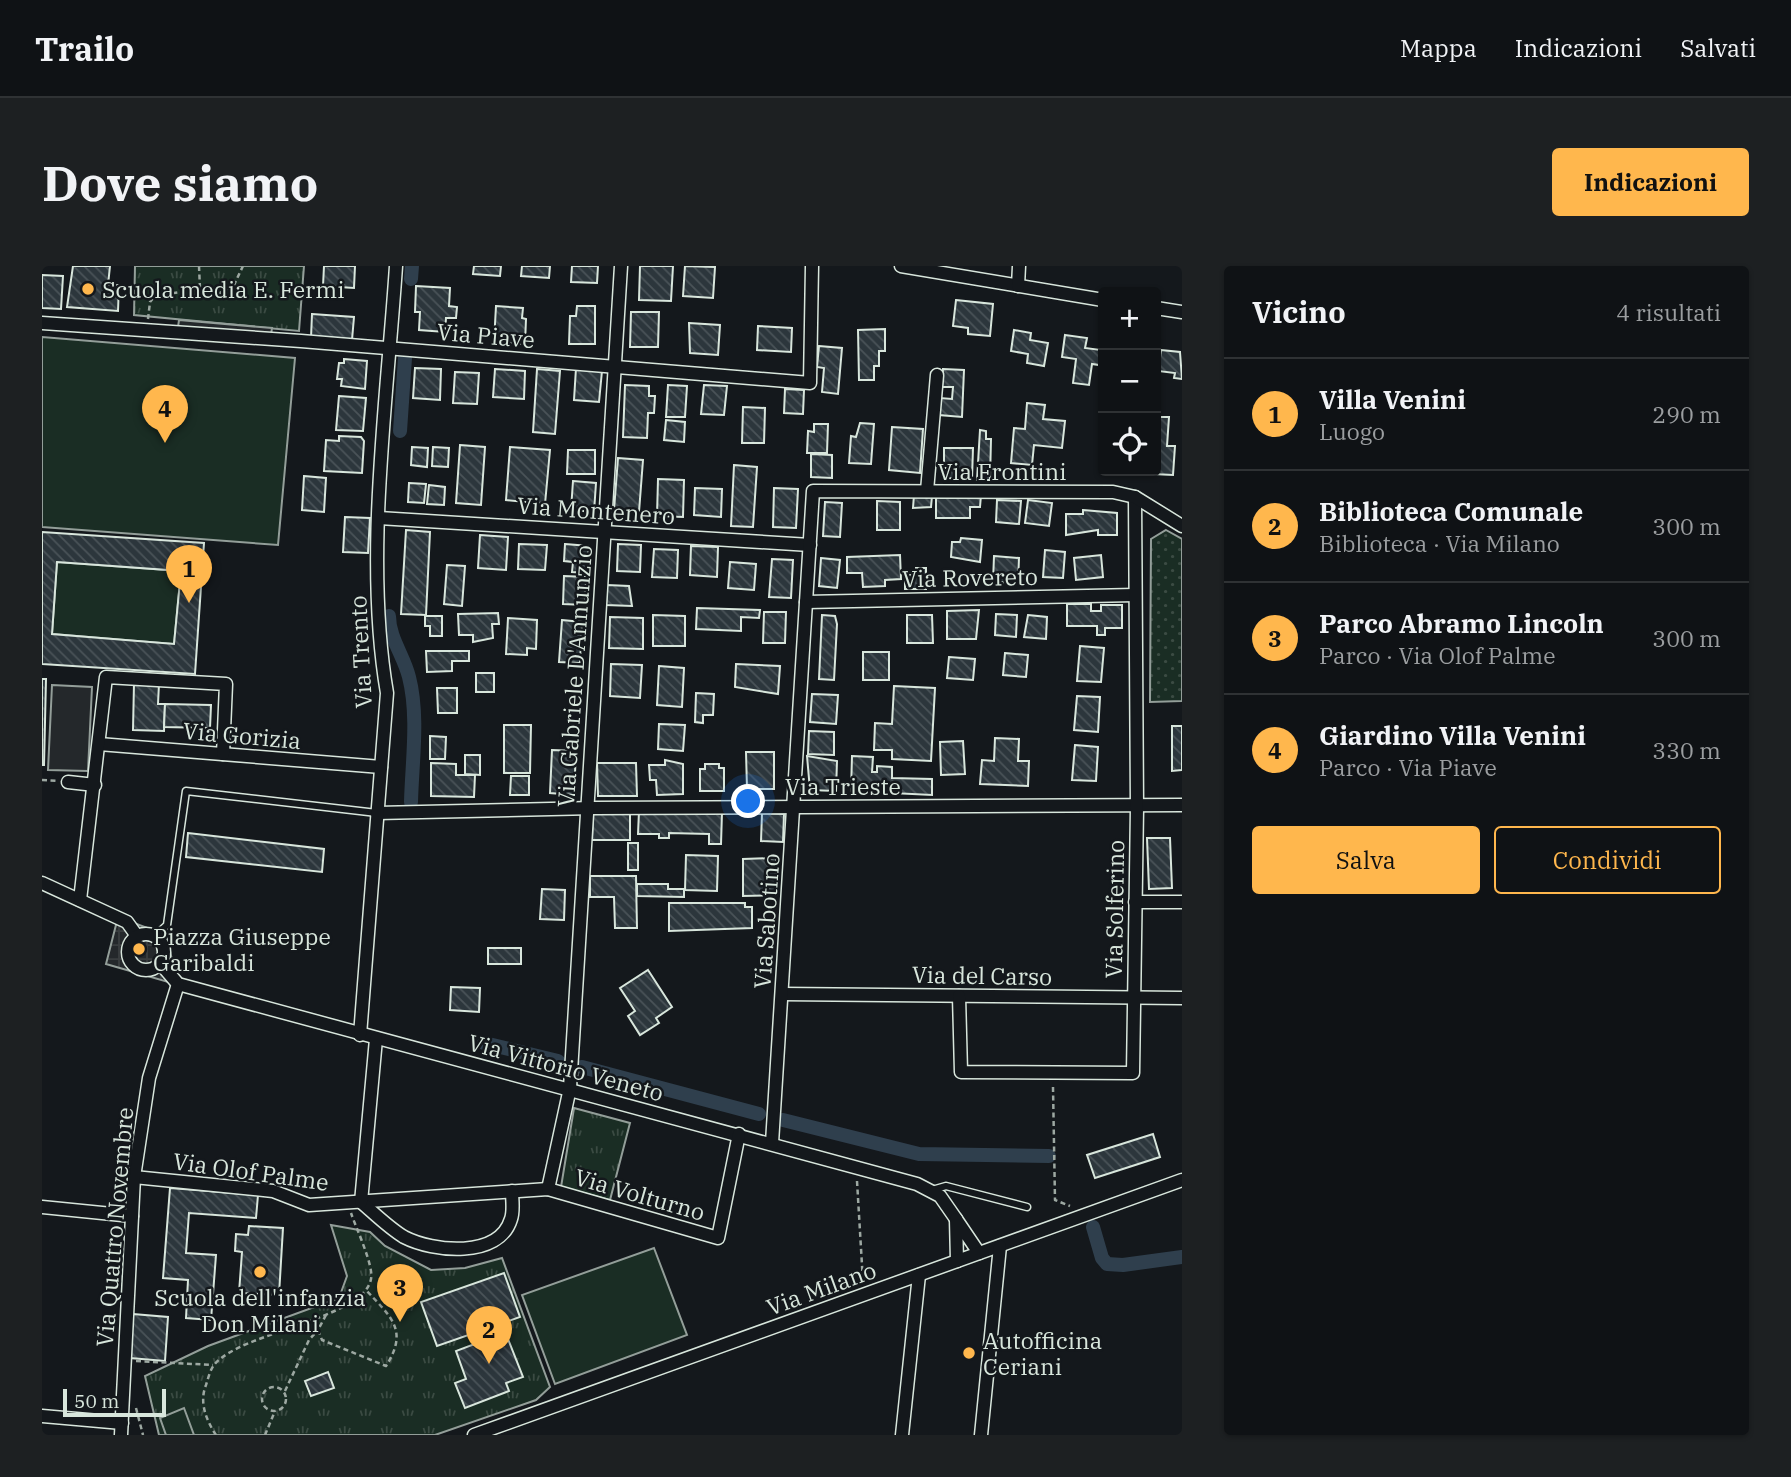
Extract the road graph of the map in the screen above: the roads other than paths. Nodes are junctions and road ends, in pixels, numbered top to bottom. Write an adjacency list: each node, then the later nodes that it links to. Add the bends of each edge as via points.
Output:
1 (396, 266): 12 (street, Via Trento)
2 (621, 266): 13 (street, Via Gabriele D'Annunzio)
3 (812, 266): 13 (street, Via Piave, via 810,383)
4 (901, 266): 6 (street)
5 (1019, 266): 7 (street)
6 (943, 270): 7 (street)
7 (1018, 286): 8 (street)
8 (1098, 299)
9 (1161, 309): 10 (street)
10 (1182, 312)
11 (42, 323): 12 (street, Via Piave)
12 (390, 348): 13 (street, Via Piave); 18 (street, Via Trento)
13 (615, 368): 20 (street, Via Gabriele D'Annunzio)
14 (937, 375): 16 (street)
15 (813, 491): 16 (street, Via Frontini); 21 (street, Via Sabotino)
16 (927, 491): 17 (street, Via Frontini, via 1113,492)
17 (1135, 497): 19 (street, Via Frontini); 22 (street, Via Solferino)
18 (379, 518): 20 (street, Via Montenero); 26 (street, Via Trento, via 377,638 387,693)
19 (1182, 526)
20 (606, 531): 21 (street, Via Montenero); 31 (street, Via Gabriele D'Annunzio)
21 (810, 545): 23 (street, Via Sabotino)
22 (1135, 595): 23 (street, Via Rovereto); 32 (street, Via Solferino)
23 (806, 602): 30 (street, Via Sabotino)
24 (99, 744): 25 (street, Via Gorizia); 25 (street, via 106,677 226,684); 28 (street)
25 (223, 754): 26 (street, Via Gorizia)
26 (381, 767): 33 (street, Via Trento)
27 (68, 782): 28 (street)
28 (95, 785): 35 (street)
29 (1182, 805): 32 (street, Via Trieste)
30 (795, 807): 31 (street, Via Trieste); 32 (street, Via Trieste); 42 (street, Via Sabotino)
31 (586, 808): 33 (street, Via Trieste); 48 (street, Via Gabriele D'Annunzio)
32 (1137, 808): 36 (street, Via Solferino)
33 (377, 813): 39 (lane, via 186,791 167,925); 46 (street, Via Trento)
34 (42, 883): 35 (street)
35 (80, 900): 38 (street, via 127,922)
36 (1135, 902): 37 (street); 44 (street, Via Solferino)
37 (1182, 902)
38 (137, 936): 39 (street); 40 (street, via 129,946 131,961 145,970)
39 (155, 936): 40 (street, via 163,946)
40 (160, 963): 41 (street)
41 (178, 985): 46 (street, Via Vittorio Veneto); 51 (street, Via Quattro Novembre, via 149,1078)
42 (782, 994): 43 (street, Via del Carso); 50 (street, Via Sabotino)
43 (959, 996): 44 (street, Via del Carso); 44 (street, Via Solferino, via 961,1072 1133,1073)
44 (1134, 998): 45 (street, Via del Carso)
45 (1182, 998)
46 (360, 1035): 47 (street, Via Vittorio Veneto)
47 (376, 1039): 48 (street, Via Vittorio Veneto); 56 (street)
48 (570, 1088): 49 (street, Via Vittorio Veneto); 53 (street, Via Volturno)
49 (739, 1134): 50 (street, Via Vittorio Veneto); 53 (street, Via Volturno, via 718,1238)
50 (772, 1143): 55 (street, Via Vittorio Veneto)
51 (134, 1177): 56 (street, Via Olof Palme, via 273,1191 309,1205); 59 (street, Via Quattro Novembre)
52 (1182, 1180): 61 (street, Via Milano)
53 (548, 1189): 54 (street, Via Olof Palme)
54 (512, 1191): 56 (street, Via Olof Palme); 56 (street, via 511,1219 500,1236 475,1247 450,1250 402,1236)
55 (932, 1191): 58 (lane, via 946,1186); 60 (street)
56 (361, 1202)
57 (42, 1207): 59 (street)
58 (1027, 1207)
59 (132, 1216): 66 (street, Via Quattro Novembre)
60 (956, 1219): 62 (street); 63 (street)
61 (999, 1246): 62 (street, Via Milano); 69 (street)
62 (979, 1253): 63 (street, Via Milano)
63 (957, 1261): 64 (street, Via Milano)
64 (919, 1275): 67 (street, Via Milano); 68 (street)
65 (42, 1416): 66 (street)
66 (121, 1429)
67 (476, 1435)
68 (902, 1435)
69 (981, 1435)

